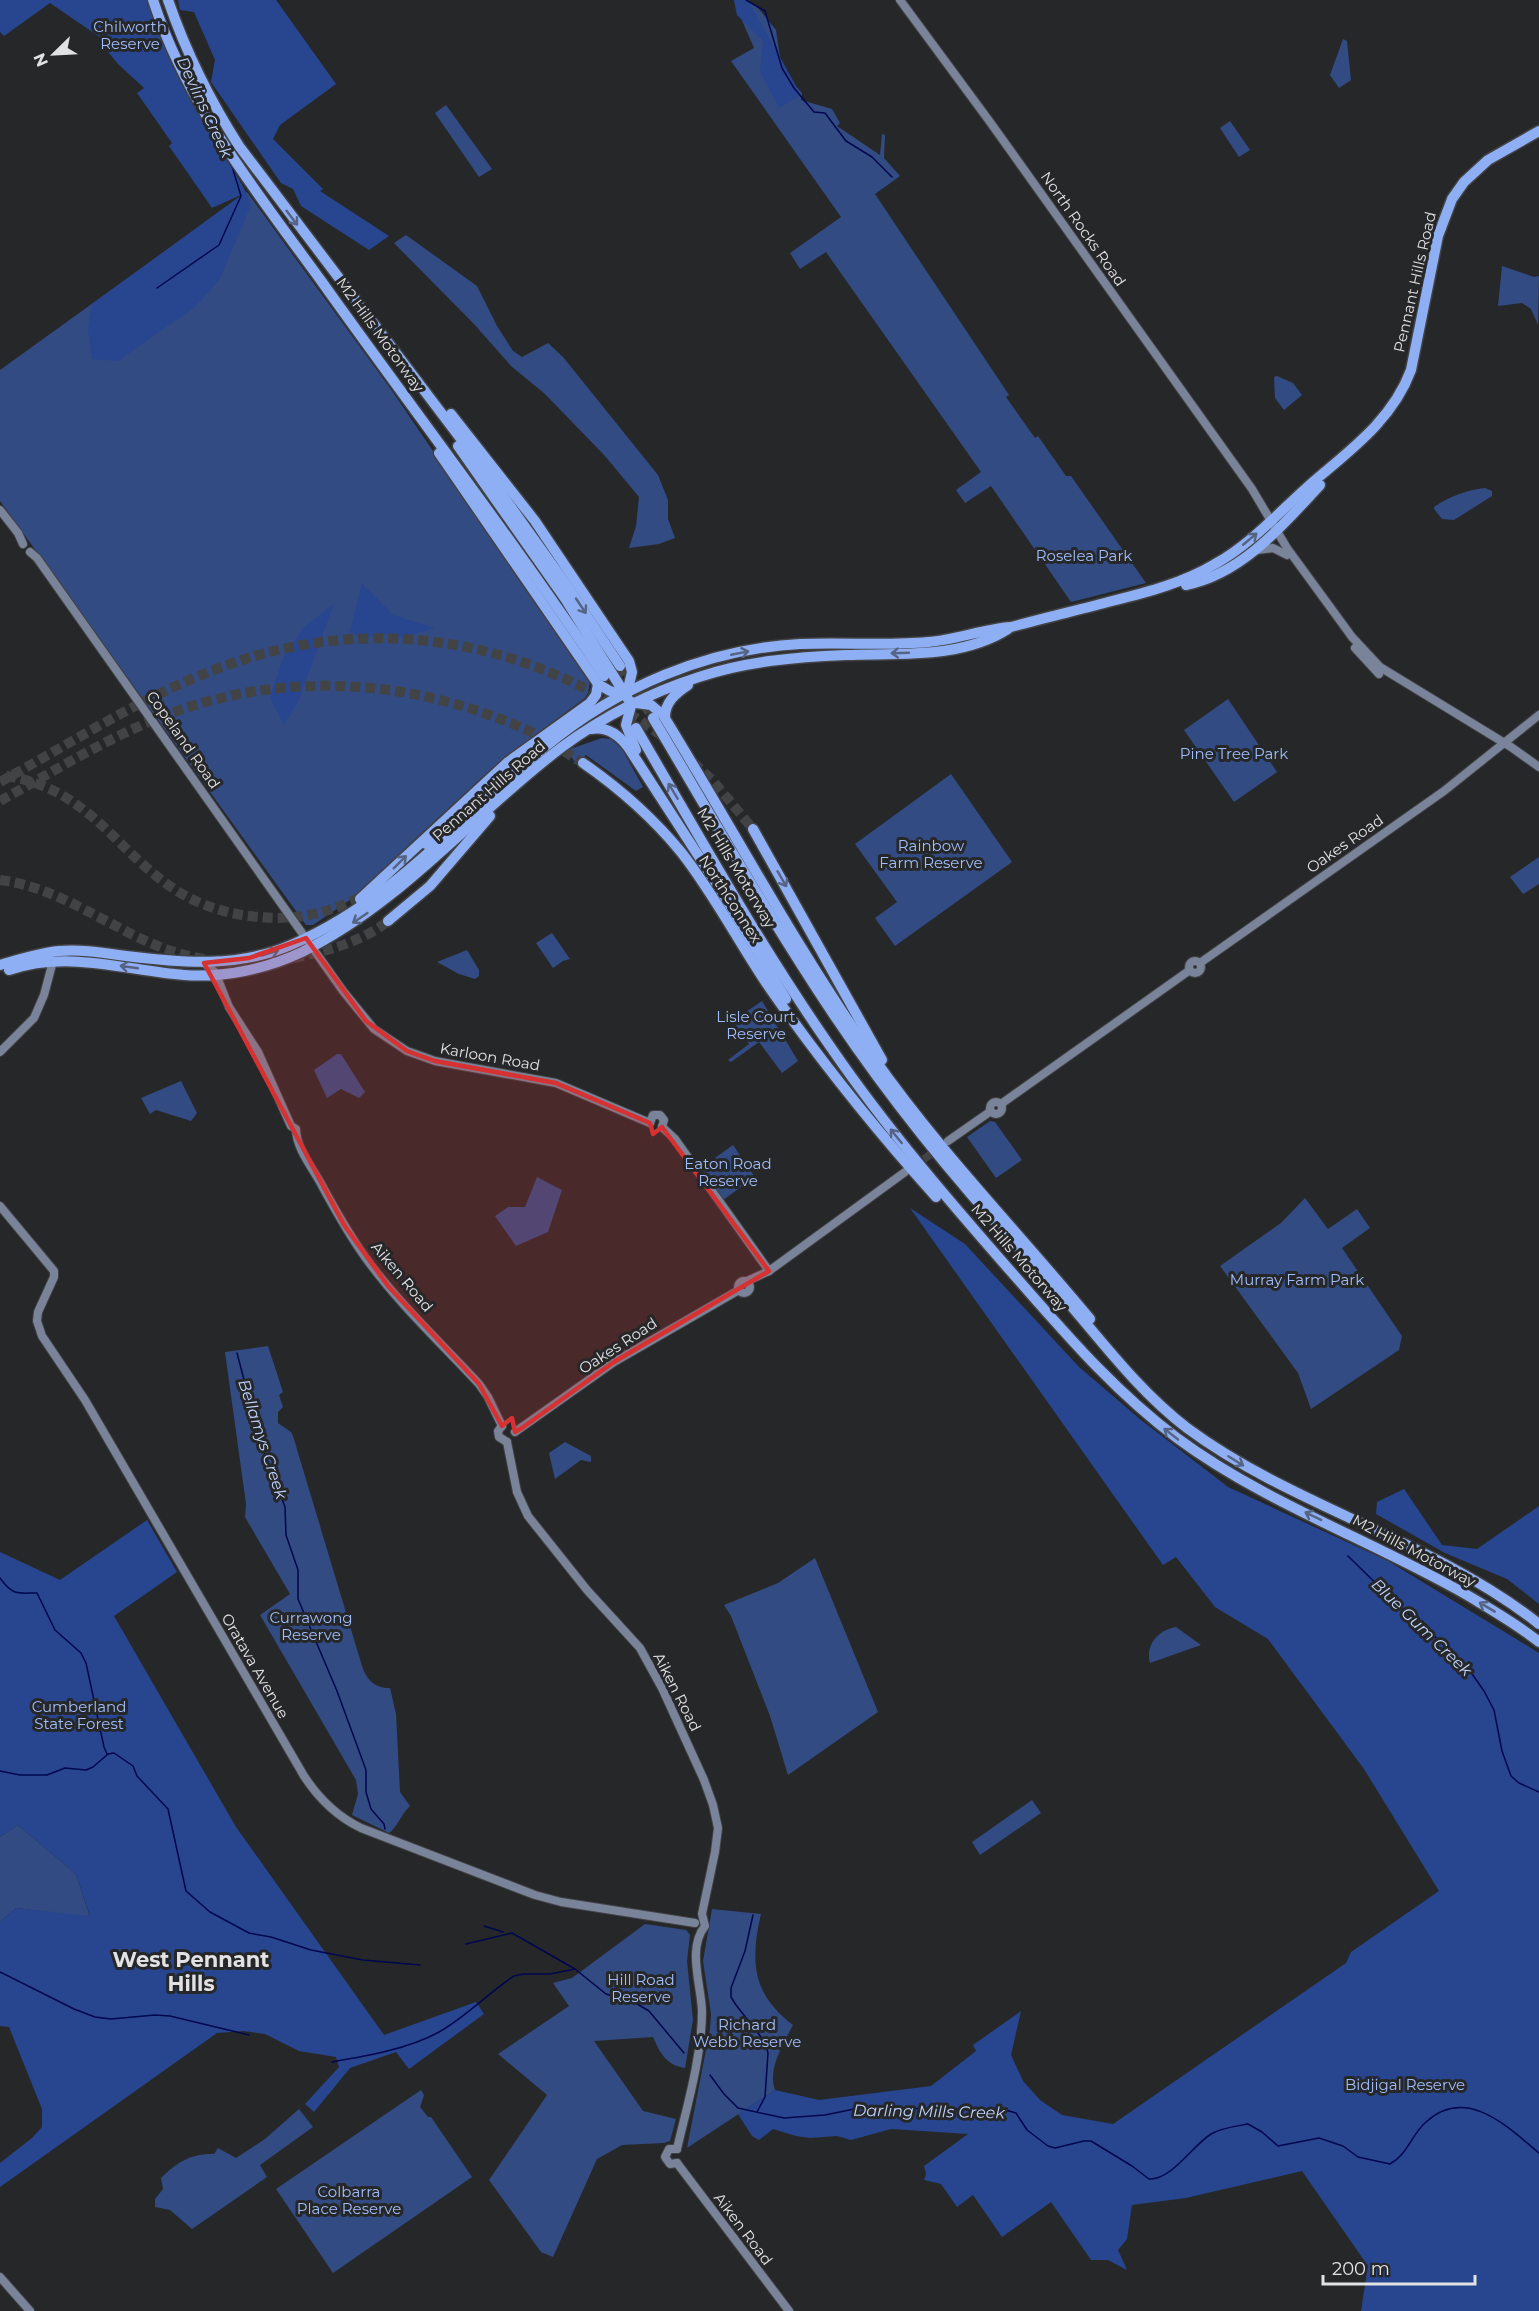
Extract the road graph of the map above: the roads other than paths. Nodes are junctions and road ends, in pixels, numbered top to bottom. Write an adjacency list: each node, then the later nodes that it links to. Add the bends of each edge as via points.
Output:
1 (153, 0): 5 (highway, M2 Hills Motorway, via 195,98 246,180)
2 (168, 0): 6 (highway, M2 Hills Motorway, one-way to 6, via 207,94 256,171)
3 (900, 0): 10 (street, North Rocks Road, via 1241,476)
4 (1539, 131): 10 (highway, Pennant Hills Road, via 1488,160 1464,182 1452,200 1438,236 1405,386 1381,422)
5 (346, 316): 7 (highway, M2 Hills Motorway); 20 (highway, via 360,342)
6 (372, 322): 9 (highway); 17 (highway, via 522,504); 18 (highway, M2 Hills Motorway, one-way to 18, via 516,512)
7 (372, 351): 9 (highway, via 402,381); 20 (highway, M2 Hills Motorway, via 511,539)
8 (0, 510): 41 (street, Copeland Road, via 18,533 22,552 37,558)
9 (505, 513): 22 (highway)
10 (1272, 528): 11 (highway, Pennant Hills Road); 12 (street, North Rocks Road); 13 (highway, Pennant Hills Road, one-way to 10, via 1217,564); 24 (street, North Rocks Road, via 1372,659 1390,675)
11 (1254, 550): 12 (street, via 1273,548); 13 (highway, Pennant Hills Road, via 1214,575 1189,585)
12 (1287, 555): 24 (street, North Rocks Road, via 1369,665 1392,682)
13 (1162, 588): 14 (highway, Pennant Hills Road)
14 (1011, 627): 15 (highway, Pennant Hills Road); 16 (highway, Pennant Hills Road)
15 (948, 640): 16 (highway); 21 (highway, Pennant Hills Road, one-way to 15, via 722,656 769,647)
16 (968, 645): 19 (highway, Pennant Hills Road, one-way to 19, via 932,652 772,661)
17 (625, 654): 21 (highway); 22 (highway, via 632,672)
18 (620, 666)
19 (703, 675): 22 (highway, Pennant Hills Road, via 652,694); 26 (highway, via 676,693)
20 (601, 680): 22 (highway); 23 (highway)
21 (652, 680): 22 (highway, Pennant Hills Road)
22 (627, 697): 23 (highway, Pennant Hills Road); 26 (highway, via 651,705); 29 (highway, Pennant Hills Road, via 615,713); 35 (highway, via 627,729)
23 (586, 711): 30 (highway); 32 (highway); 40 (highway, Pennant Hills Road, via 409,870)
24 (1454, 714): 31 (street, North Rocks Road)
25 (1539, 716): 31 (street, Oakes Road)
26 (665, 717): 50 (highway, via 830,992)
27 (652, 718): 56 (highway, M2 Hills Motorway, via 791,948 889,1092 1020,1252)
28 (636, 728): 55 (highway, M2 Hills Motorway, one-way to 28, via 929,1177 832,1050 767,950)
29 (585, 731): 35 (highway, via 602,728 620,737); 36 (highway, Pennant Hills Road)
30 (548, 733): 32 (highway); 40 (highway, one-way to 30, via 508,762)
31 (1503, 742): 34 (street, North Rocks Road); 51 (street, Oakes Road, via 1444,791 1200,963 1199,972 1190,970 1001,1104 993,1102 991,1111)
32 (529, 753): 38 (highway)
33 (583, 763): 49 (highway, NorthConnex, via 643,811 681,853)
34 (1539, 768)
35 (646, 775): 49 (highway)
36 (513, 788): 39 (highway, via 430,886); 41 (highway, Pennant Hills Road, one-way to 41, via 392,895 345,928)
37 (753, 829): 50 (highway, one-way to 50, via 892,1076)
38 (426, 844)
39 (388, 921)
40 (325, 928): 41 (highway, Pennant Hills Road)
41 (309, 942): 43 (highway, Pennant Hills Road, one-way to 41, via 260,956); 46 (highway, Pennant Hills Road, via 269,965); 47 (street, Copeland Road)
42 (52, 961): 45 (highway, Pennant Hills Road); 46 (highway, Pennant Hills Road, one-way to 42); 48 (street, via 34,1018)
43 (204, 963): 44 (highway, Pennant Hills Road, via 65,951 32,955); 46 (street)
44 (0, 965)
45 (0, 973)
46 (217, 975): 57 (street, Aiken Road, via 229,1007 258,1052 291,1126 287,1133 295,1135 344,1225 388,1286 479,1384)
47 (343, 991): 54 (street, Karloon Road, via 374,1029 407,1051 435,1061 556,1083 650,1123 654,1129 662,1127 675,1139)
48 (0, 1052)
49 (829, 1070): 55 (highway, via 1053,1327)
50 (932, 1135): 56 (highway, M2 Hills Motorway, via 1061,1284)
51 (948, 1141)
52 (905, 1172): 54 (street)
53 (0, 1206): 62 (street, Oratava Avenue, via 54,1271 38,1312 44,1340 85,1400 304,1776 325,1803 361,1828 535,1895)
54 (766, 1272): 58 (street, Oakes Road, via 748,1285 739,1284 739,1290 614,1362)
55 (1072, 1341): 61 (highway, M2 Hills Motorway, one-way to 55, via 1446,1583 1219,1467 1175,1437 1112,1383)
56 (1140, 1386): 60 (highway, M2 Hills Motorway, one-way to 60, via 1202,1438 1255,1472 1480,1583)
57 (502, 1426): 58 (street, via 510,1425); 59 (street, via 499,1437)
58 (515, 1432): 59 (street)
59 (507, 1442): 62 (street, Aiken Road, via 517,1492 528,1516 640,1648 704,1780 718,1828)
60 (1539, 1624)
61 (1537, 1641)
62 (699, 1924): 63 (street, Aiken Road, via 696,1955 701,2027)
63 (677, 2149): 64 (street, via 681,2156); 64 (street, via 669,2149 665,2157 670,2164)
64 (677, 2163): 67 (street, Aiken Road)
65 (0, 2277): 66 (street)
66 (30, 2311)
67 (789, 2311)

